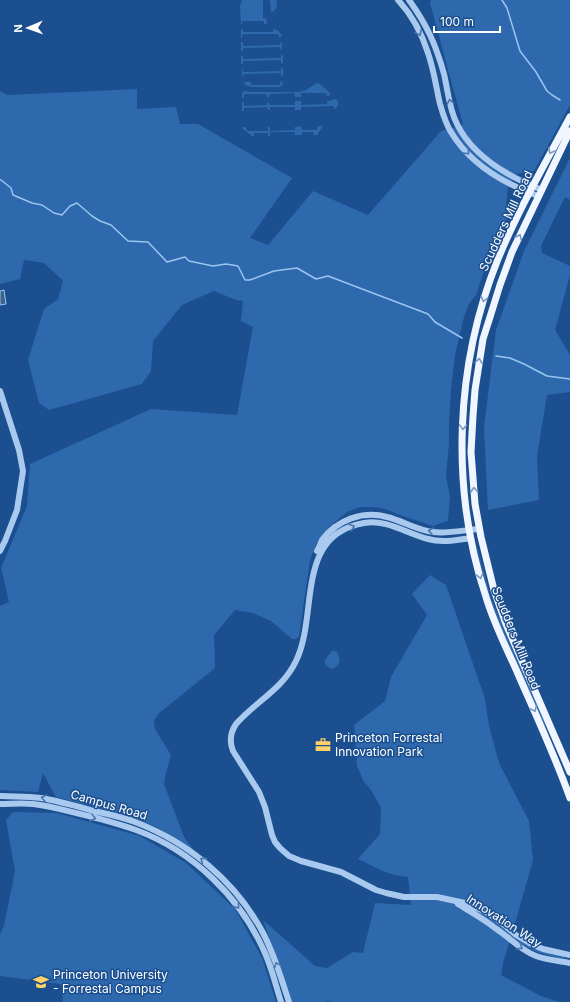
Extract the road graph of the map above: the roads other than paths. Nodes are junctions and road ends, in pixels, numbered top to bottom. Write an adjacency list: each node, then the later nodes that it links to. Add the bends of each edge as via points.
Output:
1 (398, 0): 5 (street, one-way to 5, via 422,37 450,132 467,154 491,173 511,185)
2 (410, 0): 5 (street, one-way to 2, via 526,184 489,162 460,131 450,106 434,43 428,28)
3 (570, 117): 5 (main road, Scudders Mill Road, one-way to 5)
4 (570, 131): 6 (main road, Scudders Mill Road)
5 (531, 190): 6 (street); 9 (main road, Scudders Mill Road, one-way to 9, via 491,277 470,355 462,425 464,497)
6 (540, 193): 8 (main road, Scudders Mill Road, one-way to 6, via 471,452 479,358 512,252)
7 (0, 391): 11 (street, via 23,471 17,510)
8 (479, 529): 9 (street, Innovation Way); 13 (main road, Scudders Mill Road, via 494,590 506,624)
9 (469, 530): 10 (main road, Scudders Mill Road); 12 (street, Innovation Way, one-way to 12, via 436,533 383,516 361,515 340,524 322,541 313,564)
10 (471, 538): 12 (street, Innovation Way, one-way to 10, via 321,551 332,537 366,522 384,524 431,540); 15 (main road, Scudders Mill Road, one-way to 15, via 492,615)
11 (0, 551)
12 (313, 576): 17 (street, Innovation Way, via 303,645 296,662 278,687 236,724 230,741 233,750 259,792 272,835 289,856 341,872 386,894)
13 (570, 772)
14 (0, 796): 23 (street, Campus Road, one-way to 14, via 277,964 255,919 224,879 192,852 155,830 125,819 41,798)
15 (570, 798)
16 (0, 804): 22 (street, Campus Road, one-way to 22, via 46,806 113,823 137,830 181,853 219,884 247,920 265,953)
17 (450, 899): 18 (street, Innovation Way); 19 (street, Innovation Way)
18 (493, 916): 19 (street); 20 (street, Innovation Way, via 533,945)
19 (489, 923): 21 (street, Innovation Way, one-way to 21, via 518,946 536,956)
20 (568, 954)
21 (570, 963)
22 (281, 1002)
23 (289, 1002)

